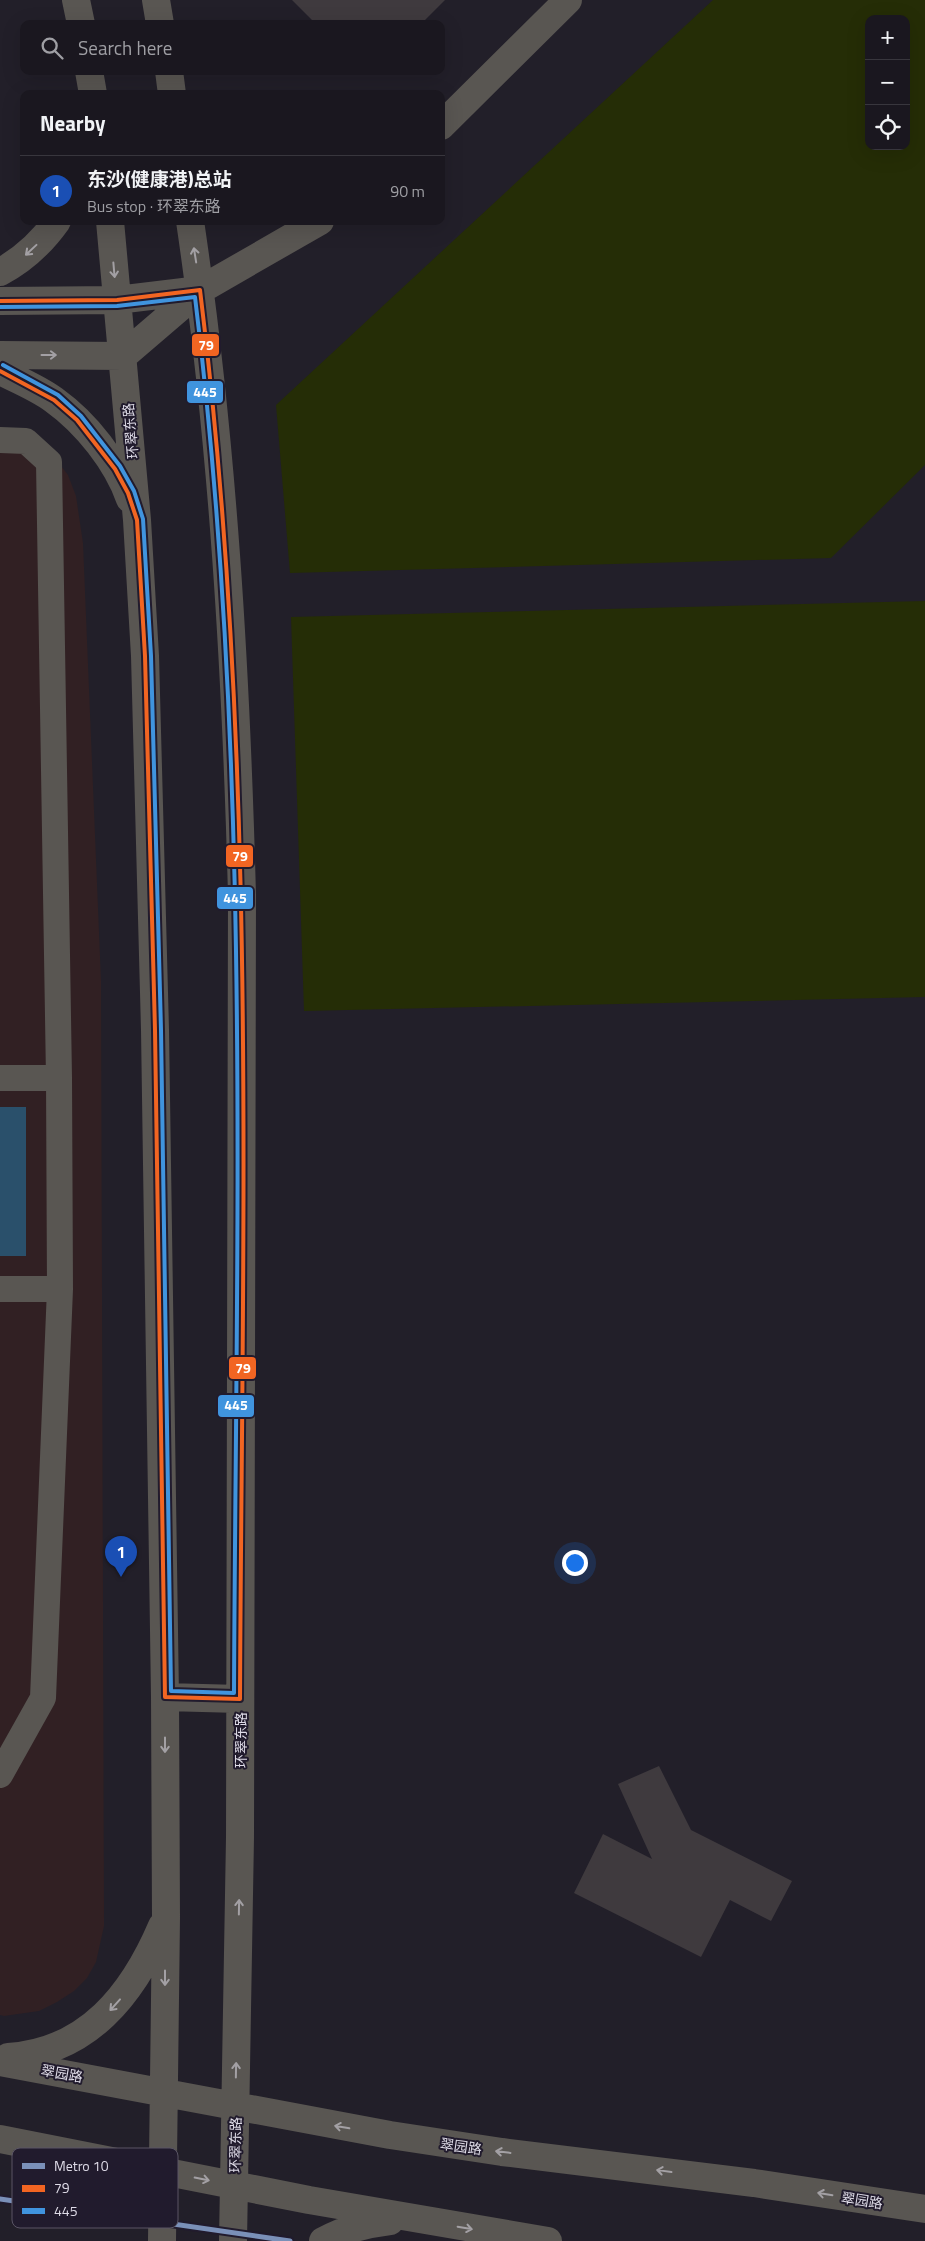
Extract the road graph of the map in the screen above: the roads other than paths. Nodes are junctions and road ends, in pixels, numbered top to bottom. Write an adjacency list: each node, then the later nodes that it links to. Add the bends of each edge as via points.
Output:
1 (76, 0): 4 (street)
2 (156, 0): 5 (street)
3 (568, 0): 8 (street)
4 (80, 20)
5 (159, 20)
6 (90, 75): 7 (street)
7 (92, 90)
8 (445, 122)
9 (54, 225): 13 (street, one-way to 13, via 24,257)
10 (110, 225): 15 (street, 环翠东路, one-way to 15)
11 (191, 225): 14 (street, 环翠东路, one-way to 11)
12 (313, 225): 14 (street)
13 (0, 272)
14 (200, 290): 15 (street); 18 (street); 27 (street, 环翠东路, via 212,386 238,761 243,1035)
15 (117, 300): 16 (street); 18 (street, 环翠东路)
16 (0, 301)
17 (0, 355): 18 (street, one-way to 18)
18 (123, 356): 21 (street, 环翠东路)
19 (0, 371): 21 (street, via 54,400 77,420 115,469)
20 (0, 440): 23 (street, via 26,441 49,462)
21 (138, 520): 26 (street, 环翠东路, via 155,1030)
22 (0, 1078): 23 (street)
23 (59, 1078): 25 (street)
24 (0, 1289): 25 (street)
25 (60, 1289): 28 (street, via 43,1698)
26 (165, 1697): 27 (street); 29 (street, one-way to 29)
27 (240, 1699): 33 (street, 环翠东路, one-way to 27)
28 (0, 1775)
29 (166, 1918): 30 (street, one-way to 30, via 150,1954 128,1990 98,2021 80,2036 50,2050); 32 (street, one-way to 32)
30 (0, 2057)
31 (0, 2062): 32 (street, 翠园路)
32 (164, 2092): 33 (street, 翠园路); 36 (street)
33 (235, 2107): 38 (street, 环翠东路); 39 (street, 翠园路, one-way to 33, via 744,2181 502,2152)
34 (0, 2139): 35 (street)
35 (46, 2148)
36 (163, 2148)
37 (178, 2174): 38 (street, one-way to 38)
38 (234, 2186): 40 (street); 43 (street, 环翠东路)
39 (925, 2210)
40 (428, 2221): 44 (street, via 370,2223 343,2230); 45 (street, one-way to 45)
41 (162, 2228): 42 (street)
42 (162, 2241)
43 (233, 2241)
44 (323, 2241)
45 (548, 2241)

